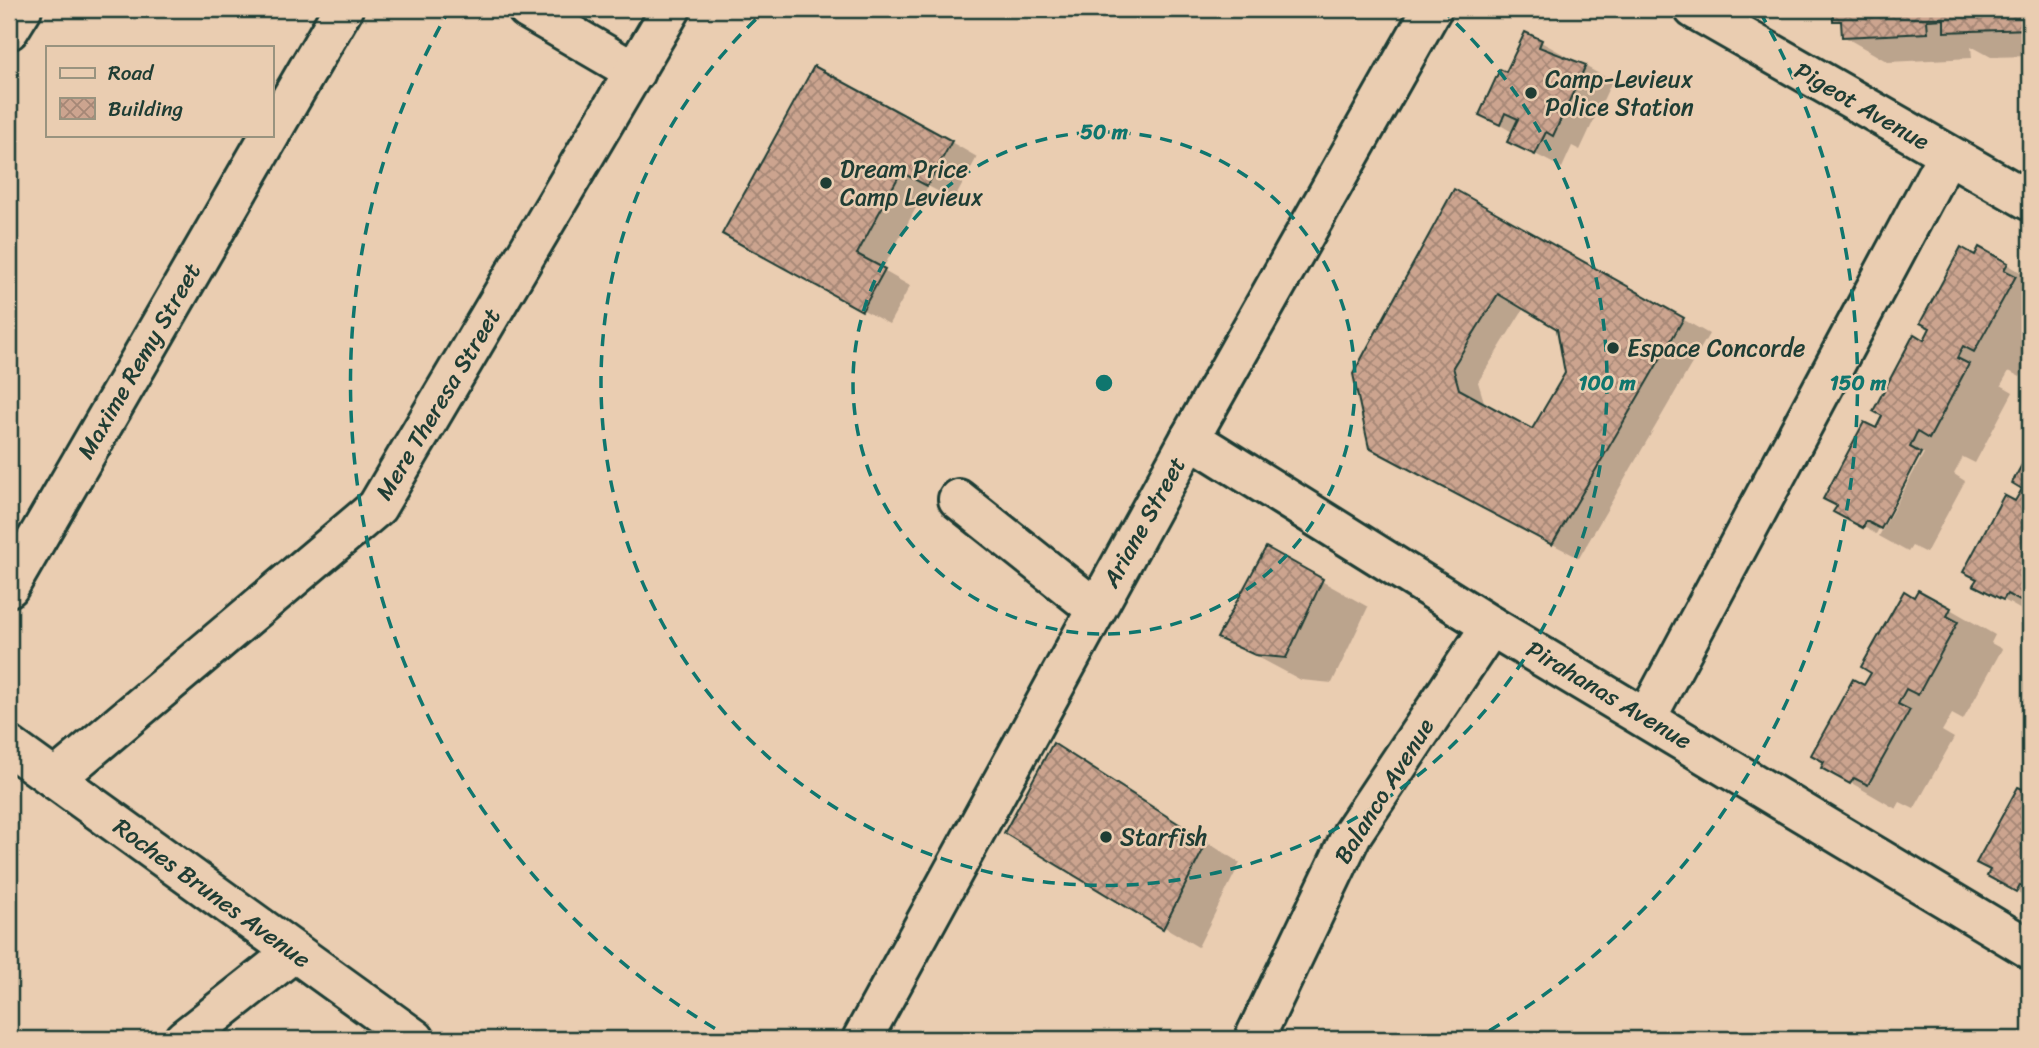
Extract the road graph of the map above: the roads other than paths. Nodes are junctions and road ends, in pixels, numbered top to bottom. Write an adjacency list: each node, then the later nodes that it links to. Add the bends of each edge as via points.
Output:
1 (22, 9): 7 (street)
2 (343, 9): 9 (street, Maxime Remy Street)
3 (527, 9): 8 (street)
4 (671, 9): 8 (street, Mere Theresa Street)
5 (1432, 9): 13 (street, Ariane Street)
6 (1694, 9): 11 (street, Pigeot Avenue)
7 (9, 30)
8 (635, 72): 20 (street, Mere Theresa Street, via 377,507)
9 (273, 131)
10 (270, 136): 15 (street, Maxime Remy Street)
11 (1947, 155): 12 (street, Pigeot Avenue); 18 (street)
12 (2030, 201)
13 (1190, 438): 16 (street, Ariane Street); 17 (street, Pirahanas Avenue)
14 (958, 499): 16 (street)
15 (9, 587)
16 (1096, 608): 25 (street, Ariane Street)
17 (1492, 626): 18 (street, Pirahanas Avenue); 26 (street, Balanco Avenue, via 1352,834)
18 (1647, 717): 21 (street, Pirahanas Avenue)
19 (9, 746): 20 (street, Roches Brunes Avenue)
20 (55, 779): 22 (street, Roches Brunes Avenue)
21 (2030, 949)
22 (294, 952): 23 (street); 24 (street, Roches Brunes Avenue)
23 (184, 1039)
24 (415, 1039)
25 (862, 1039)
26 (1254, 1039)

